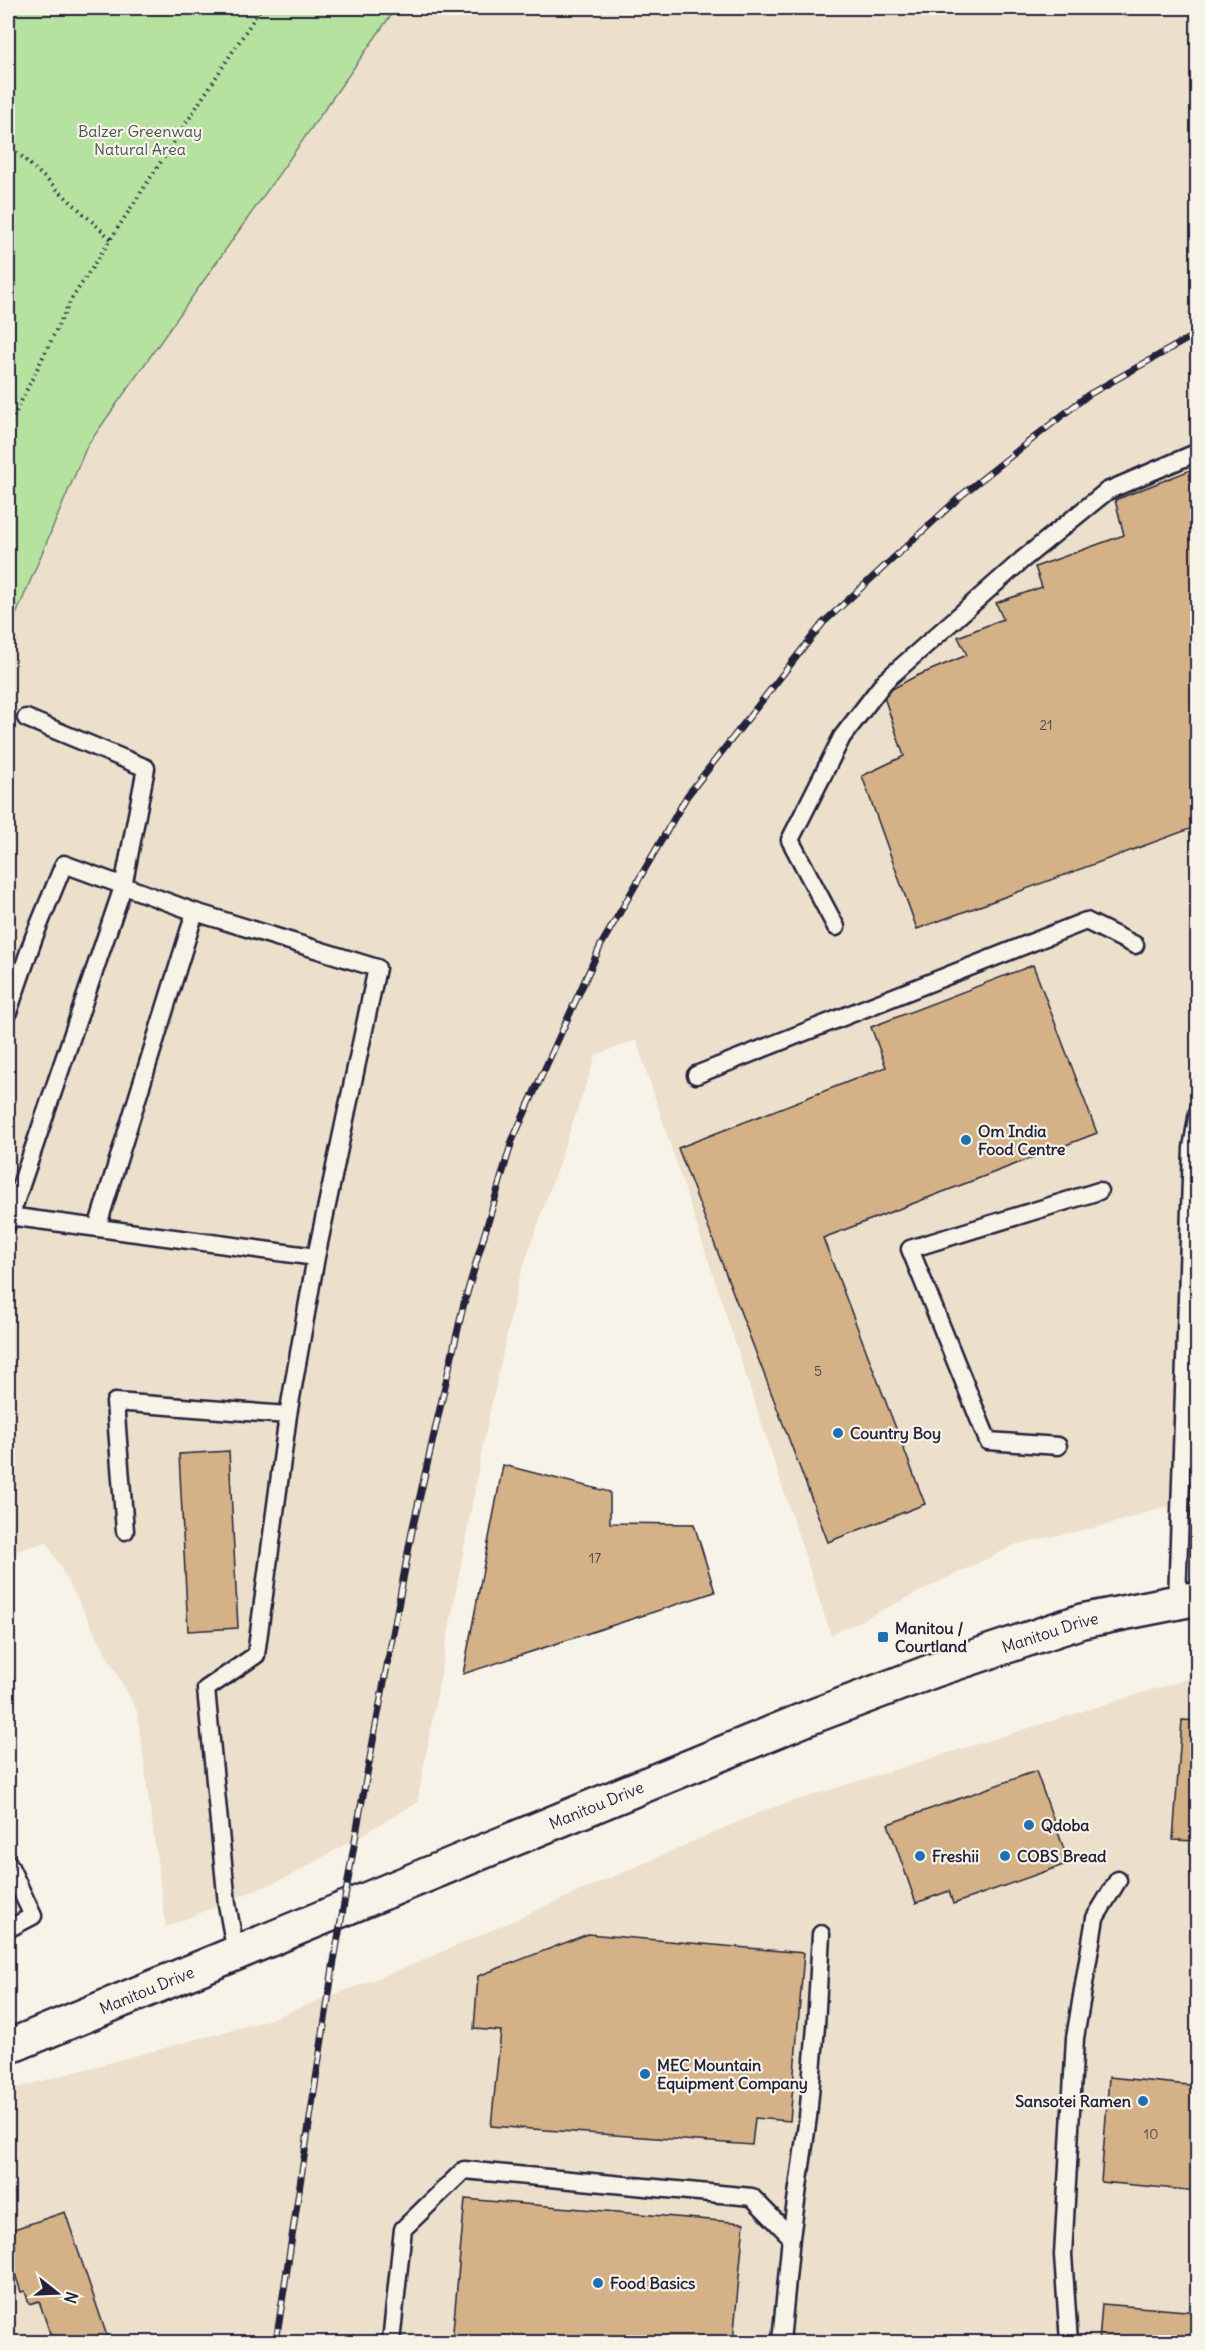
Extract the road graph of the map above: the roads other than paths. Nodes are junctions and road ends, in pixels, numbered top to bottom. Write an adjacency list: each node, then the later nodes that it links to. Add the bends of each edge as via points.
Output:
1 (1197, 452): 5 (lane, via 1107,492 1022,560 894,673 842,737 790,840)
2 (26, 718): 3 (lane, via 146,768)
3 (123, 887): 4 (lane); 7 (lane, via 64,864); 12 (lane)
4 (195, 912): 13 (lane); 14 (lane, via 377,968)
5 (836, 927)
6 (1135, 945): 8 (lane, via 1086,921)
7 (8, 1012)
8 (696, 1075)
9 (1197, 1112): 10 (lane)
10 (1195, 1148): 15 (lane)
11 (1099, 1191): 17 (lane, via 910,1249 988,1441)
12 (8, 1218): 13 (lane)
13 (97, 1228): 14 (lane)
14 (316, 1257): 16 (lane)
15 (1191, 1390): 19 (lane)
16 (288, 1415): 18 (lane, via 115,1402); 24 (lane, via 256,1655 206,1689 227,1904)
17 (1058, 1446)
18 (125, 1531)
19 (1187, 1600): 24 (main road, Manitou Drive, via 1082,1621 935,1670 797,1722)
20 (8, 1863): 22 (lane, via 33,1916)
21 (1118, 1880): 29 (lane, via 1095,1917 1075,2038 1063,2255)
22 (8, 1929)
23 (821, 1934): 26 (lane, via 808,2117)
24 (236, 1953): 25 (main road, Manitou Drive)
25 (8, 2047)
26 (791, 2237): 27 (lane, via 752,2197 464,2170 403,2229); 28 (lane)
27 (391, 2343)
28 (781, 2343)
29 (1069, 2343)

